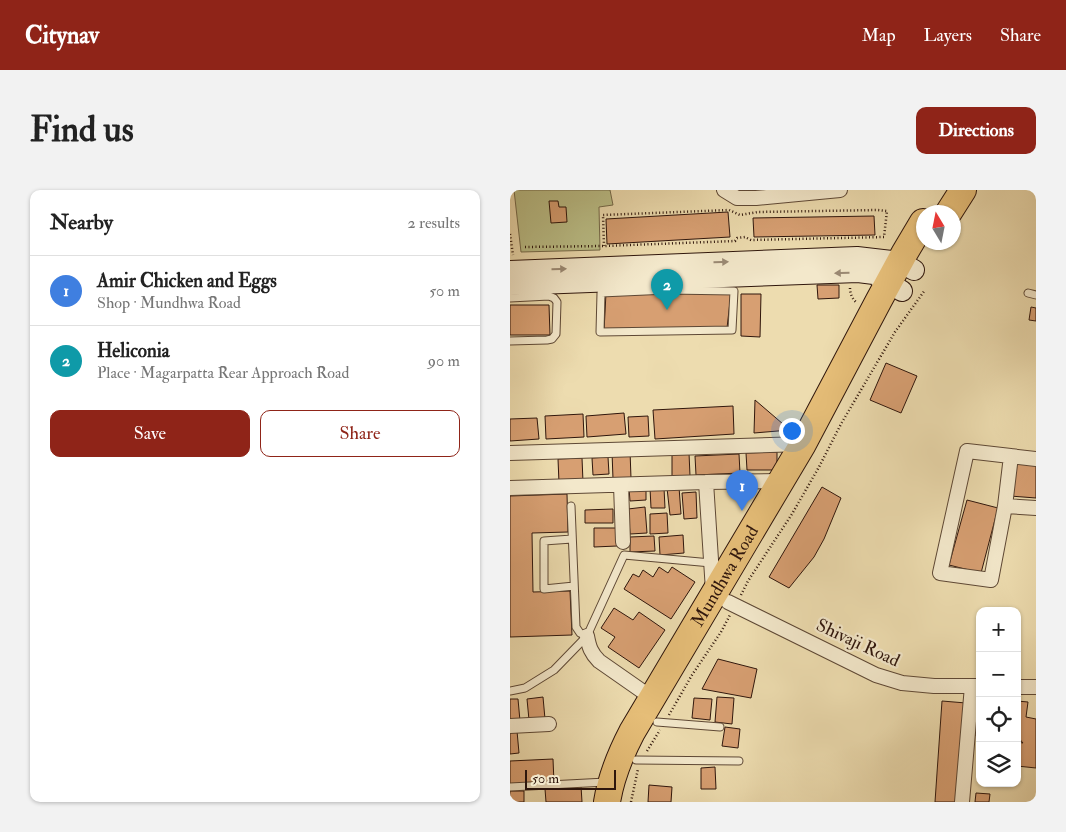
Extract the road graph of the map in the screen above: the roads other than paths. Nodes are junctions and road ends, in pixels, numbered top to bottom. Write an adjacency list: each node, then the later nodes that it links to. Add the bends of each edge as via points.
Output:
1 (724, 190): 2 (street, via 737,198)
2 (840, 190)
3 (943, 190): 5 (highway)
4 (963, 190): 6 (highway)
5 (933, 205)
6 (953, 205)
7 (916, 247): 10 (highway, Mundhwa Road)
8 (926, 250): 10 (highway, Mundhwa Road)
9 (513, 278): 10 (street, one-way to 10, via 857,257); 11 (street); 12 (lane, via 554,298 557,302 556,334 547,340)
10 (906, 279): 11 (street, one-way to 11, via 858,272); 13 (highway, Mundhwa Road); 28 (highway, Mundhwa Road, via 814,457)
11 (668, 285): 11 (lane, via 601,292 600,332 732,330 734,291)
12 (510, 340)
13 (803, 444): 14 (street); 17 (highway, Mundhwa Road)
14 (510, 453)
15 (1011, 456): 16 (street); 22 (street); 22 (street, via 967,451 940,573 991,580)
16 (1036, 459)
17 (781, 481): 18 (street); 28 (highway, Mundhwa Road)
18 (706, 482): 19 (street); 26 (street)
19 (621, 485): 20 (street); 25 (street)
20 (510, 488)
21 (571, 506): 24 (lane)
22 (1005, 506): 23 (street)
23 (1036, 508)
24 (572, 539): 27 (lane); 27 (lane, via 544,541 544,589)
25 (623, 542)
26 (711, 563): 28 (street); 29 (lane, via 624,555)
27 (574, 586): 29 (lane, via 576,627)
28 (726, 601): 30 (street, Shivaji Road, via 876,675 902,683); 34 (highway, Mundhwa Road)
29 (587, 636): 33 (lane, via 554,670 525,688); 34 (street, via 589,648 598,661)
30 (976, 686): 42 (street)
31 (1021, 687): 32 (street)
32 (1036, 687)
33 (510, 691)
34 (658, 714): 37 (lane); 38 (highway, Mundhwa Road); 41 (highway, Mundhwa Road, via 622,749 614,770)
35 (549, 724): 36 (street)
36 (510, 726)
37 (720, 727)
38 (638, 760): 39 (lane); 41 (highway, Mundhwa Road)
39 (739, 761)
40 (510, 787): 41 (lane)
41 (614, 795)
42 (962, 802)

